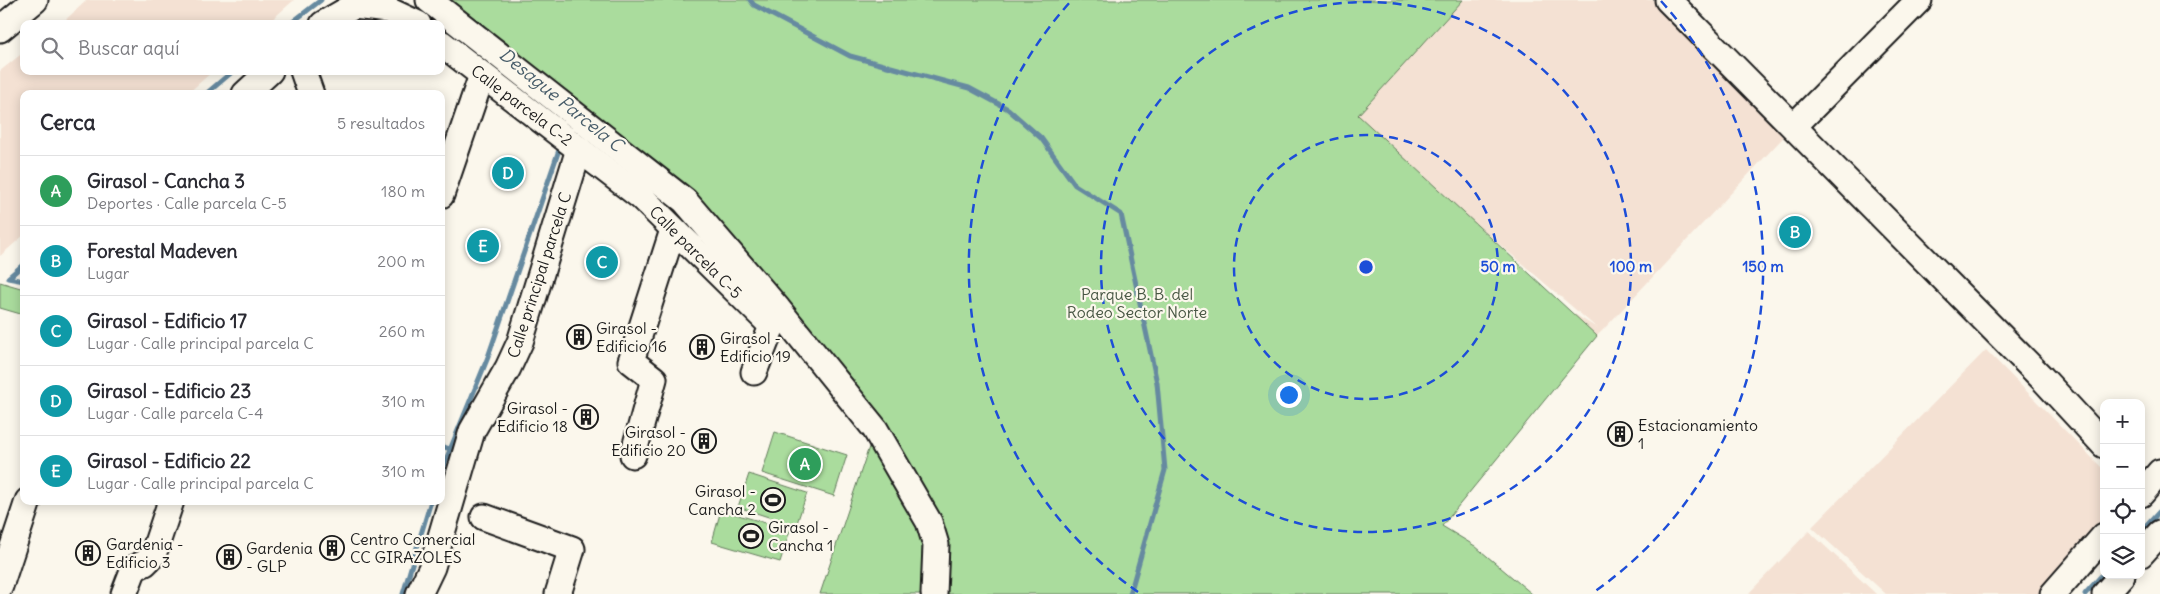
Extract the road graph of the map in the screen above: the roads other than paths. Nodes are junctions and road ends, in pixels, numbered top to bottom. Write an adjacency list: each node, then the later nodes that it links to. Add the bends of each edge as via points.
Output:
1 (35, 0): 7 (street)
2 (429, 0): 32 (street, via 685,201 778,309 875,429 929,522 936,545)
3 (1668, 0): 14 (street)
4 (1919, 0): 14 (street)
5 (330, 20): 6 (street, via 354,6 388,10)
6 (409, 20)
7 (0, 29)
8 (445, 46): 11 (street, Calle parcela C-2)
9 (266, 75): 12 (street)
10 (304, 75): 13 (street)
11 (482, 75): 15 (street, Calle parcela C-2); 16 (street)
12 (249, 90)
13 (309, 90)
14 (1794, 126): 19 (street)
15 (579, 149): 17 (street, Calle parcela C-5, via 641,197); 30 (street, Calle principal parcela C, via 520,342 472,431 432,567)
16 (445, 183)
17 (673, 230): 18 (street, Calle parcela C-5, via 772,326); 20 (street, via 632,361 654,379)
18 (754, 372)
19 (2103, 444)
20 (633, 455)
21 (27, 505): 28 (street)
22 (170, 505): 29 (street, via 153,555 145,564 134,568)
23 (484, 517): 31 (street, via 572,549)
24 (2160, 533): 26 (street)
25 (2100, 540): 33 (street)
26 (2145, 550)
27 (2118, 579): 34 (street)
28 (0, 586)
29 (124, 594)
30 (419, 594)
31 (558, 594)
32 (934, 594)
33 (2052, 594)
34 (2105, 594)

